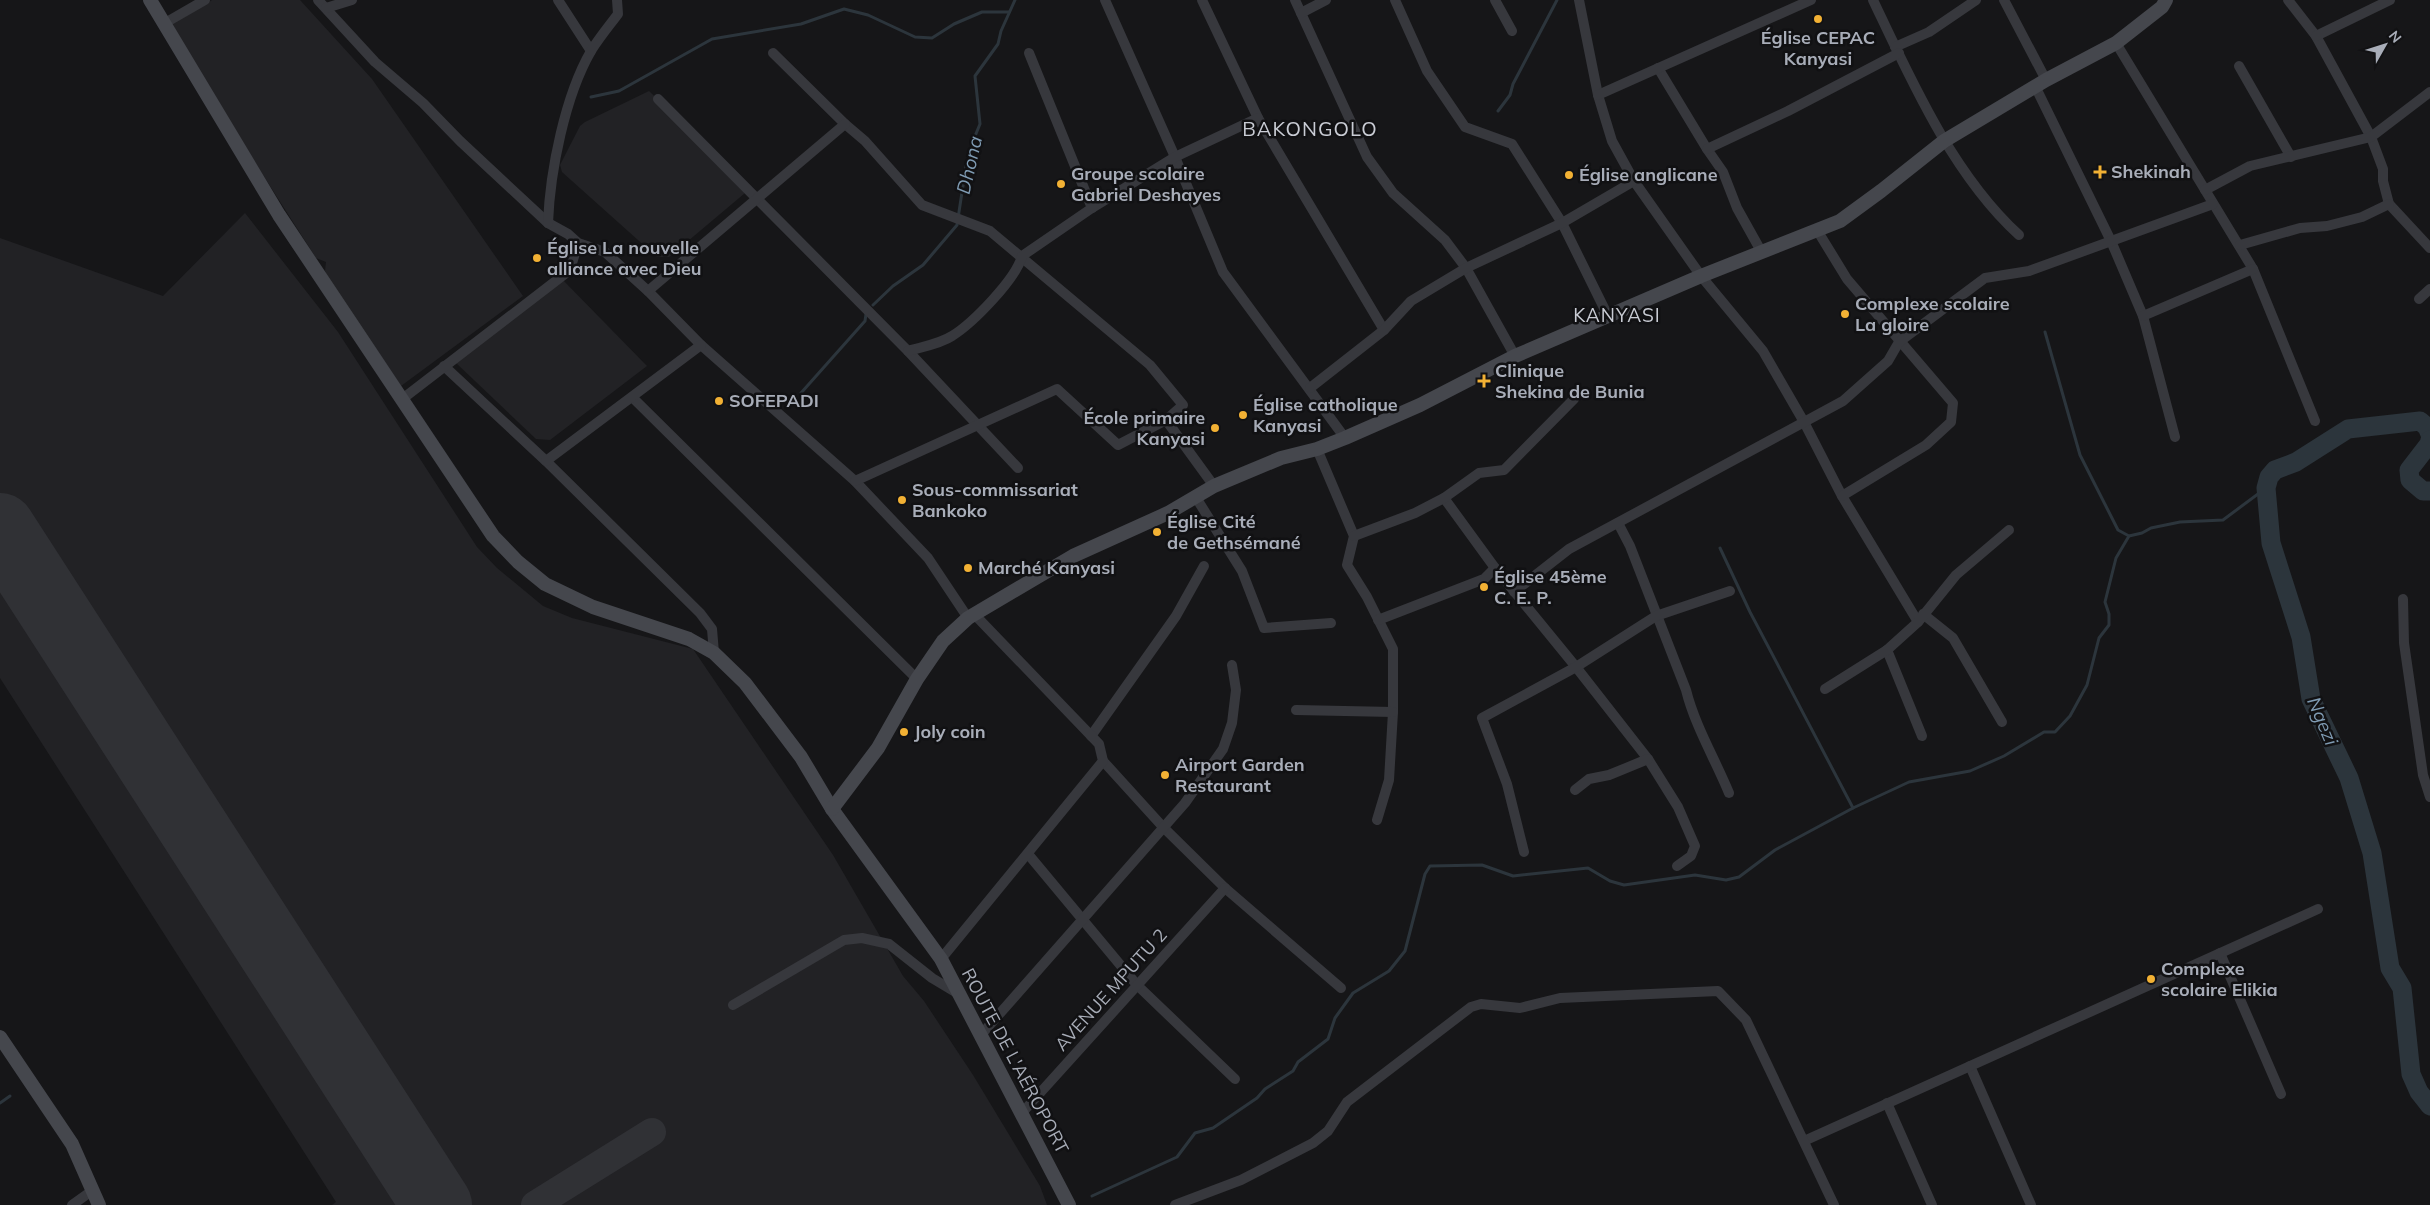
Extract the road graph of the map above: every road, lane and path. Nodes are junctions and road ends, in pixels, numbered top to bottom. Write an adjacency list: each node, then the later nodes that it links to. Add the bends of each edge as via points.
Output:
1 (150, 0): 23 (street, ROUTE DE L'AÉROPORT)
2 (205, 0): 23 (street)
3 (318, 0): 21 (street)
4 (352, 0): 21 (street)
5 (558, 0): 28 (street)
6 (617, 0): 28 (street, via 618,14)
7 (1105, 0): 42 (street)
8 (1202, 0): 37 (street)
9 (1295, 0): 22 (street)
10 (1326, 0): 22 (street)
11 (1395, 0): 51 (street, via 1427,71 1465,127 1512,144)
12 (1496, 0): 24 (street)
13 (1579, 0): 35 (street)
14 (1811, 0): 32 (street)
15 (1873, 0): 27 (street)
16 (1976, 0): 27 (street)
17 (2004, 0): 33 (street)
18 (2166, 0): 26 (street, via 2162,7)
19 (2288, 0): 25 (street)
20 (2390, 0): 25 (street)
21 (326, 8): 50 (street, via 375,62 423,103)
22 (1301, 13): 60 (street, via 1367,157 1393,193 1445,240)
23 (165, 23): 77 (street, ROUTE DE L'AÉROPORT, via 279,215)
24 (1512, 31)
25 (2316, 36): 39 (street)
26 (2116, 43): 33 (street); 45 (street)
27 (1897, 50): 40 (street); 41 (street, via 1788,111)
28 (591, 51): 50 (street, via 569,100 549,194)
29 (774, 53): 38 (street)
30 (1029, 53): 49 (street)
31 (2239, 66): 43 (street)
32 (1658, 68): 35 (street); 41 (street)
33 (2041, 83): 40 (street); 54 (street)
34 (2430, 92): 39 (street)
35 (1598, 95): 44 (street, via 1612,141)
36 (658, 99): 46 (street)
37 (1258, 118): 42 (street); 68 (street)
38 (845, 124): 46 (street); 59 (street, via 865,141 922,205 990,231)
39 (2371, 137): 43 (street); 48 (street, via 2383,169)
40 (1944, 141): 52 (street, via 1840,221); 53 (street, via 2001,219)
41 (1707, 149): 58 (street, via 1723,172)
42 (1175, 157): 49 (street); 74 (street, via 1223,272)
43 (2291, 158): 45 (street, via 2250,166)
44 (1634, 181): 51 (street); 62 (street)
45 (2205, 190): 47 (street)
46 (756, 200): 64 (street); 71 (street)
47 (2213, 204): 54 (street); 56 (street)
48 (2389, 204): 56 (street, via 2362,217 2327,226 2300,228); 57 (street)
49 (1092, 208): 59 (street)
50 (548, 223): 55 (street)
51 (1562, 223): 60 (street); 66 (street)
52 (1817, 230): 58 (street); 69 (street, via 1847,279)
53 (2019, 235)
54 (2111, 241): 67 (street); 69 (street, via 2029,271 1985,278)
55 (578, 243): 64 (street, via 605,252); 73 (street, via 570,270)
56 (2240, 245): 61 (street)
57 (2430, 248)
58 (1761, 251): 62 (street)
59 (1022, 256): 71 (street, via 1019,268 972,322 950,338); 78 (street, via 1150,365 1183,405)
60 (1466, 268): 68 (street, via 1411,301); 72 (street)
61 (2253, 269): 67 (street); 79 (street)
62 (1701, 276): 66 (street); 80 (street, via 1763,351)
63 (2430, 289): 65 (street)
64 (648, 291): 70 (street)
65 (2419, 299)
66 (1608, 316): 72 (street)
67 (2143, 316): 82 (street)
68 (1384, 330): 74 (street)
69 (1899, 342): 80 (street, via 1888,361 1843,401); 90 (street, via 1953,402 1951,422 1926,446)
70 (701, 345): 75 (street); 87 (street)
71 (908, 351): 81 (street)
72 (1515, 356): 83 (street, via 1420,405)
73 (444, 366): 77 (street); 85 (street)
74 (1310, 388): 83 (street)
75 (633, 398): 85 (street); 109 (street)
76 (1574, 399): 91 (street, via 1504,470 1479,474)
77 (401, 400): 106 (street, ROUTE DE L'AÉROPORT, via 493,536 545,584 593,607 689,639)
78 (1166, 420): 81 (street, via 1118,445 1057,389); 88 (street)
79 (2315, 421)
80 (1804, 422): 90 (street); 92 (street)
81 (977, 426): 86 (street); 87 (street)
82 (2175, 437)
83 (1346, 438): 84 (street)
84 (1317, 449): 88 (street, via 1281,458); 94 (street)
85 (546, 461): 106 (street, via 700,613 712,629)
86 (1018, 468)
87 (856, 481): 100 (street, via 928,558)
88 (1214, 486): 89 (street)
89 (1195, 496): 100 (street, via 1168,513 1073,556); 104 (street, via 1242,571 1264,628)
90 (1842, 496): 102 (street)
91 (1444, 498): 94 (street, via 1415,513); 96 (street)
92 (1618, 523): 98 (street, via 1569,548); 101 (street)
93 (2009, 530): 102 (street, via 1956,575)
94 (1354, 536): 103 (street, via 1347,565)
95 (1204, 566): 114 (street, via 1176,616)
96 (1495, 568): 98 (street); 103 (street, via 1484,578)
97 (1730, 591): 101 (street)
98 (1514, 592): 108 (street)
99 (2403, 599): 120 (street, via 2404,643 2423,775)
100 (972, 616): 109 (street, via 943,642); 114 (street)
101 (1656, 616): 108 (street); 119 (street, via 1692,713 1714,754)
102 (1921, 618): 105 (street); 113 (street, via 1953,638)
103 (1378, 620): 112 (street, via 1392,649)
104 (1331, 623)
105 (1887, 650): 110 (street); 115 (street)
106 (714, 653): 121 (street, ROUTE DE L'AÉROPORT, via 745,683 801,757)
107 (1232, 665): 123 (street, via 1236,690 1232,723 1223,749 1185,803)
108 (1576, 667): 116 (street); 124 (street, via 1482,718 1507,784)
109 (917, 679): 121 (street, via 878,748)
110 (1825, 689)
111 (1296, 710): 112 (street)
112 (1393, 712): 122 (street, via 1389,780)
113 (2002, 722)
114 (1091, 736): 117 (street, via 1098,744)
115 (1922, 736)
116 (1648, 759): 118 (street, via 1609,775 1589,778); 126 (street, via 1678,806 1695,846 1691,856)
117 (1103, 761): 123 (street); 125 (street)
118 (1575, 790)
119 (1729, 793)
120 (2430, 797)
121 (832, 809): 131 (street, ROUTE DE L'AÉROPORT)
122 (1377, 820)
123 (1163, 827): 127 (street); 129 (street)
124 (1524, 852)
125 (1028, 854): 129 (street); 131 (street)
126 (1676, 866)
127 (1225, 888): 132 (street, AVENUE MPUTU 2); 133 (street)
128 (2318, 909): 130 (street)
129 (1082, 920): 132 (street); 136 (street)
130 (2220, 953): 138 (street); 140 (street)
131 (941, 959): 134 (street, ROUTE DE L'AÉROPORT)
132 (1137, 985): 139 (street); 142 (street, AVENUE MPUTU 2)
133 (1341, 988)
134 (957, 993): 135 (street, via 889,944 862,938 844,940); 136 (street, ROUTE DE L'AÉROPORT)
135 (733, 1006)
136 (980, 1036): 142 (street, ROUTE DE L'AÉROPORT)
137 (0, 1037): 144 (street, via 72,1144)
138 (1970, 1066): 141 (street); 151 (street)
139 (1235, 1079)
140 (2281, 1094)
141 (1887, 1104): 143 (street); 150 (street)
142 (1021, 1114): 147 (street, ROUTE DE L'AÉROPORT)
143 (1804, 1141): 148 (street, via 1746,1020 1718,991 1560,998 1520,1008 1481,1004 1458,1015 1347,1102 1328,1131 1313,1143 1240,1180); 149 (street)
144 (93, 1190): 145 (street); 146 (street)
145 (72, 1205)
146 (99, 1205)
147 (1068, 1205)
148 (1175, 1205)
149 (1834, 1205)
150 (1932, 1205)
151 (2031, 1205)

